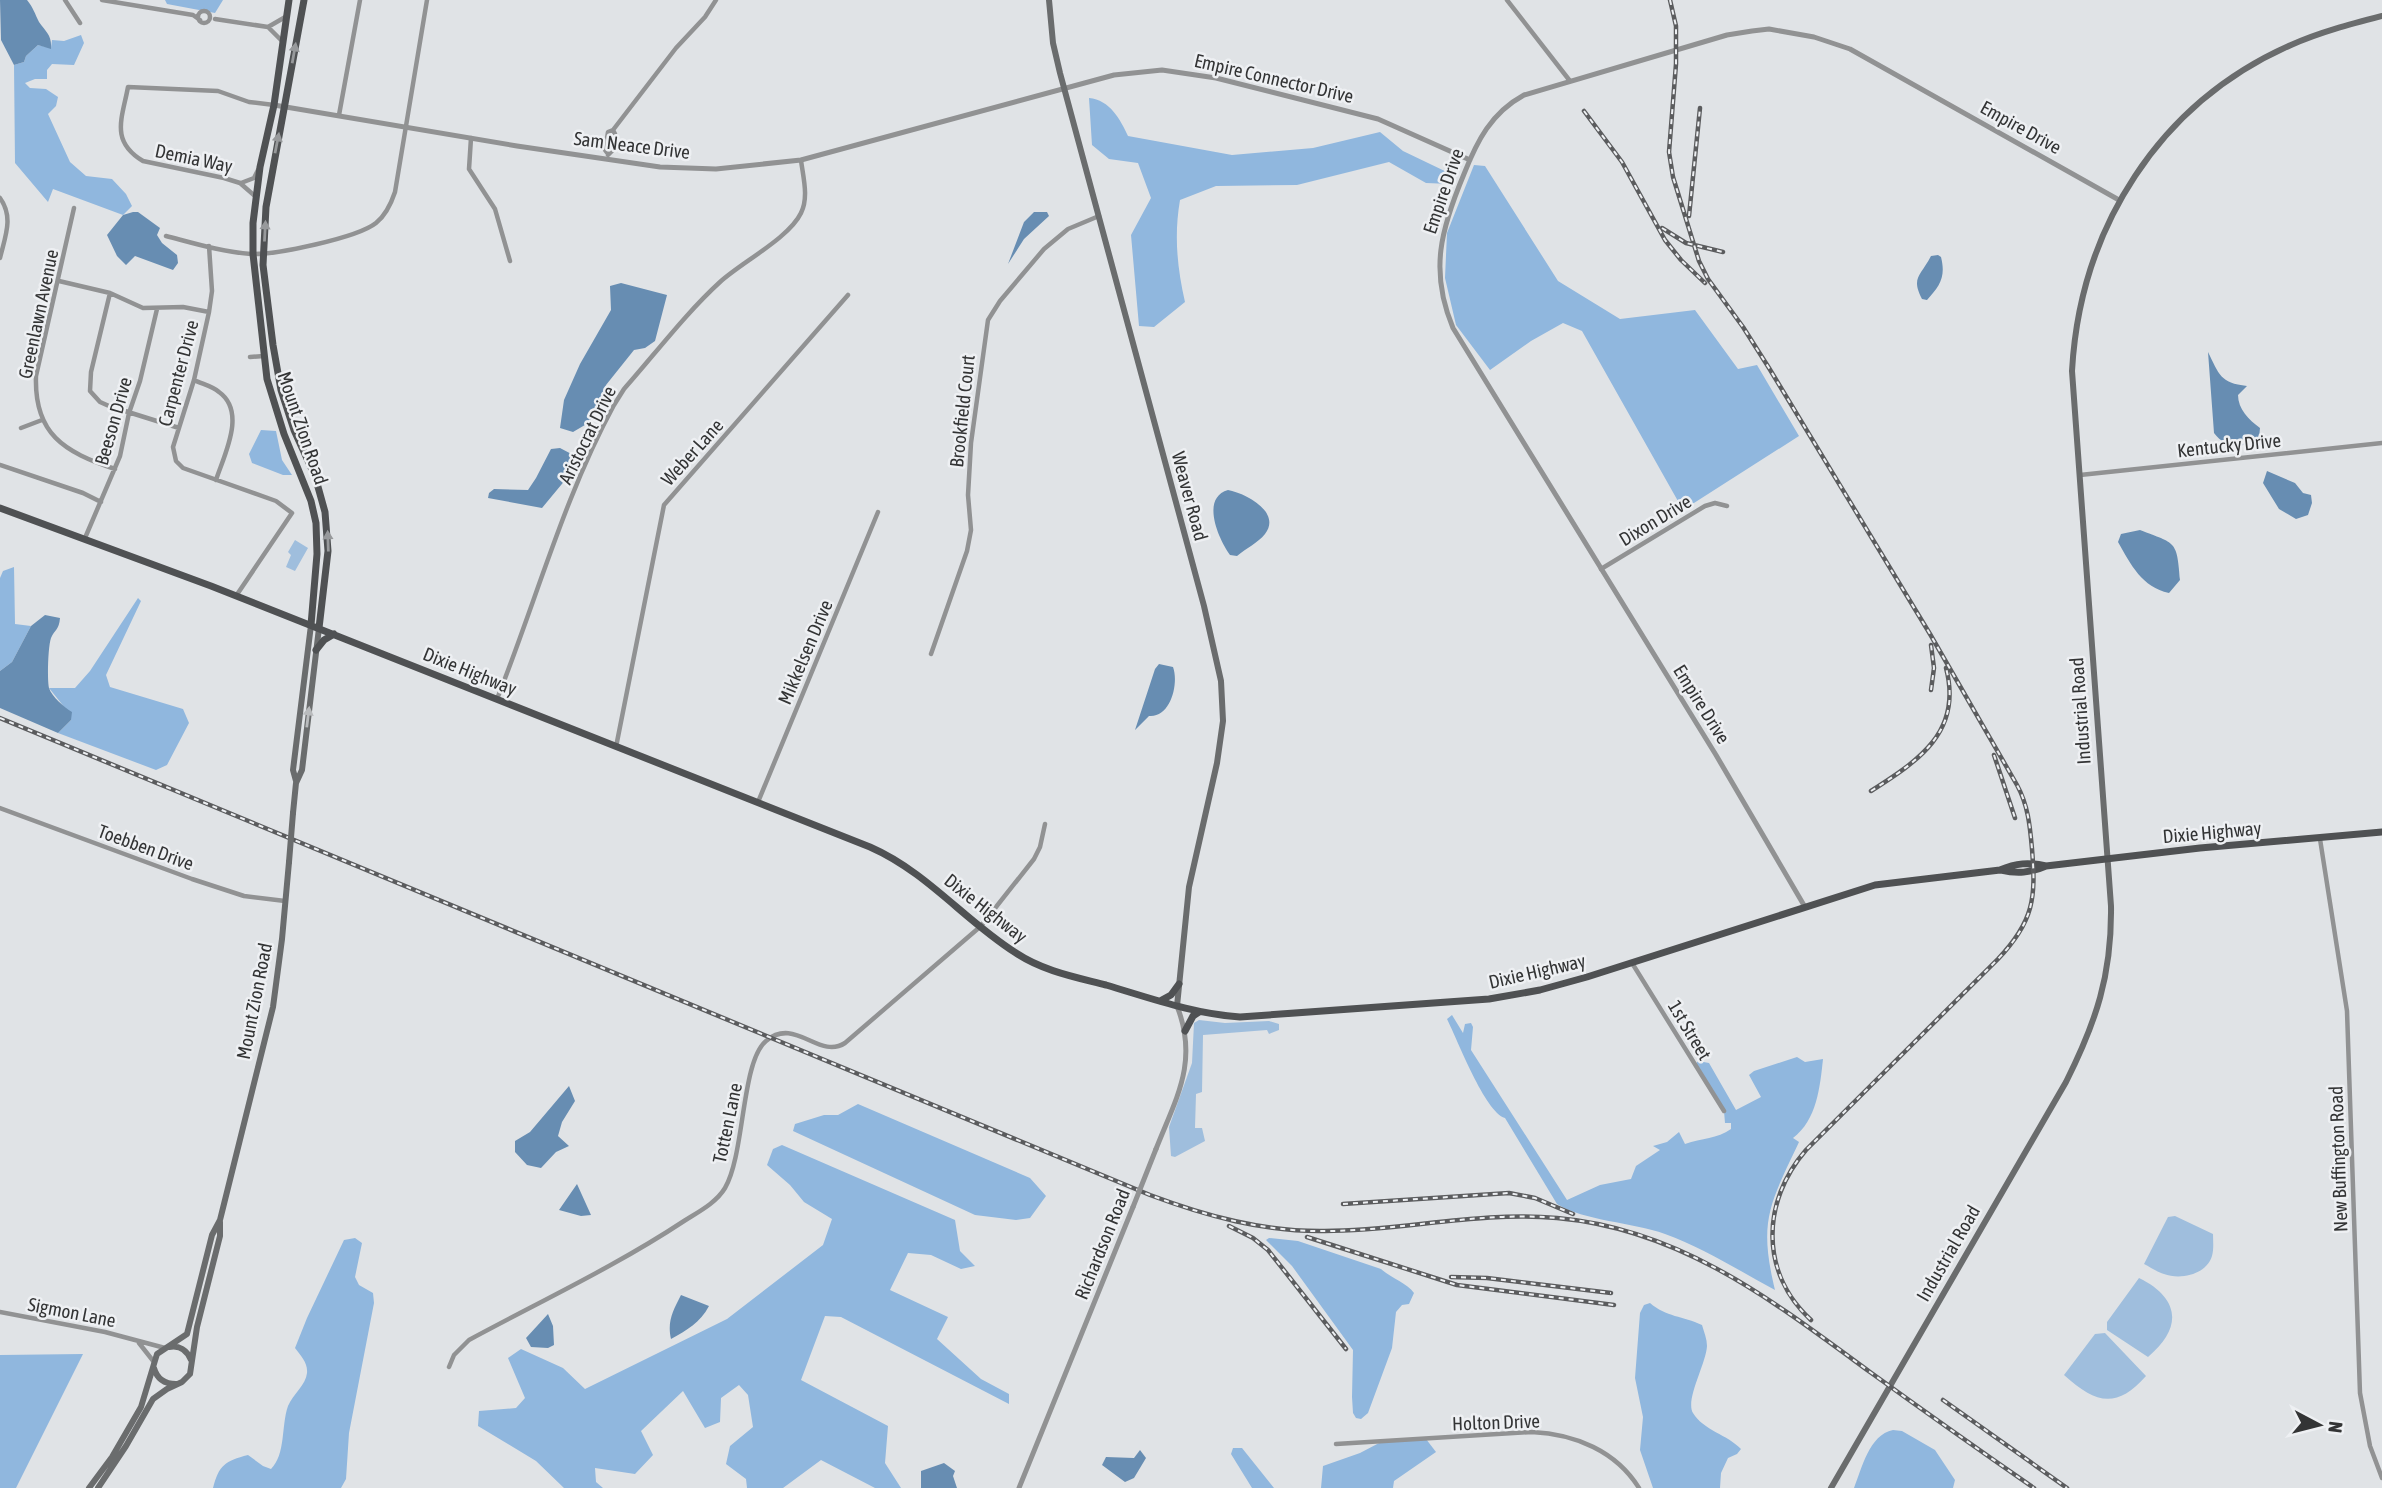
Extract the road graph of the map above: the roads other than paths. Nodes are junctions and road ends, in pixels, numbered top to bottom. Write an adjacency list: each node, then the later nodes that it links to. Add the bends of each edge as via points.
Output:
1 (65, 0): 16 (street)
2 (102, 0): 11 (street)
3 (289, 0): 12 (main road, Mount Zion Road)
4 (304, 0): 22 (main road, Mount Zion Road, one-way to 4)
5 (360, 0): 23 (street)
6 (426, 0): 24 (street)
7 (716, 0): 26 (street, via 608,132)
8 (1049, 0): 20 (main road, Weaver Road)
9 (1507, 0): 19 (street)
10 (200, 13): 11 (street); 14 (street); 15 (street, via 210,14)
11 (193, 15): 14 (street)
12 (287, 16): 17 (street); 18 (main road, Mount Zion Road)
13 (2382, 16): 33 (main road, Industrial Road, via 2292,45 2231,78 2174,127)
14 (200, 20): 15 (street)
15 (211, 20): 17 (street)
16 (80, 23)
17 (268, 27): 18 (street)
18 (283, 42): 21 (main road, Mount Zion Road)
19 (1570, 81): 28 (street, Empire Drive, via 1524,95 1506,106 1482,133); 33 (street, Empire Drive, via 1727,35 1769,29 1814,37 1861,55)
20 (1064, 88): 27 (street, Sam Neace Drive); 28 (street, Empire Connector Drive, via 1136,71 1198,75 1371,117); 35 (main road, Weaver Road)
21 (274, 105): 22 (street, Sam Neace Drive); 29 (main road, Mount Zion Road); 30 (street, Demia Way, via 218,91 128,87 120,135 132,154 143,161)
22 (284, 107): 23 (street, Sam Neace Drive); 39 (main road, Mount Zion Road, one-way to 22, via 266,208)
23 (339, 115): 24 (street, Sam Neace Drive)
24 (406, 126): 25 (street, Sam Neace Drive); 39 (street, via 391,204 374,225 298,249)
25 (471, 138): 26 (street, Sam Neace Drive); 41 (street, via 469,169 495,209)
26 (607, 157): 27 (street, Sam Neace Drive, via 660,167 716,169)
27 (801, 160): 71 (street, Aristocrat Drive, via 805,201 797,221 711,290 614,405 563,520)
28 (1469, 160): 64 (street, Empire Drive, via 1441,237 1439,273 1446,309 1458,338)
29 (260, 167): 30 (street, Demia Way, via 254,178); 31 (main road, Mount Zion Road)
30 (240, 183): 31 (street, Demia Way)
31 (256, 197): 38 (main road, Mount Zion Road)
32 (0, 198): 40 (street, via 8,220)
33 (2119, 200): 57 (main road, Industrial Road, via 2094,258 2077,322 2073,394)
34 (74, 208): 42 (street, Greenlawn Avenue)
35 (1099, 216): 70 (street, Brookfield Court, via 1068,229 1044,249 988,320 971,443 971,530); 84 (main road, Weaver Road, via 1221,681 1220,744 1192,866)
36 (166, 236): 37 (street)
37 (209, 246): 38 (street); 46 (street, Carpenter Drive)
38 (253, 254): 39 (street); 47 (main road, Mount Zion Road)
39 (264, 254): 67 (main road, Mount Zion Road, one-way to 39, via 328,551 325,512 279,383)
40 (0, 258)
41 (510, 261)
42 (59, 281): 43 (street); 51 (street, Greenlawn Avenue, via 36,376)
43 (110, 293): 45 (street, via 143,308); 50 (street, via 89,385 100,402)
44 (848, 295): 72 (street, Weber Lane, via 664,505)
45 (157, 309): 46 (street); 50 (street, Beeson Drive)
46 (209, 312): 49 (street, Carpenter Drive)
47 (264, 356): 48 (street); 66 (main road, Mount Zion Road, via 271,394 315,516)
48 (250, 357)
49 (194, 380): 53 (street, Carpenter Drive); 58 (street, via 219,391 232,412 233,425)
50 (129, 413): 53 (street); 56 (street, Beeson Drive)
51 (42, 420): 52 (street); 56 (street, via 66,447)
52 (21, 428)
53 (178, 428): 58 (street, Carpenter Drive, via 173,447 176,461)
54 (2382, 443): 57 (street, Kentucky Drive)
55 (0, 465): 59 (street)
56 (115, 469): 59 (street, Beeson Drive)
57 (2079, 475): 79 (main road, Industrial Road)
58 (216, 480): 65 (street, Carpenter Drive, via 276,501 292,513)
59 (101, 502): 63 (street, Beeson Drive)
60 (1727, 506): 64 (street, Dixon Drive, via 1705,506)
61 (0, 508): 63 (main road, Dixie Highway)
62 (878, 512): 74 (street, Mikkelsen Drive)
63 (85, 538): 65 (main road, Dixie Highway)
64 (1601, 569): 81 (street, Empire Drive)
65 (236, 596): 66 (main road, Dixie Highway)
66 (311, 625): 67 (main road, Dixie Highway); 73 (main road, Mount Zion Road, via 293,770)
67 (319, 628): 68 (main road, Dixie Highway); 69 (main road, Mount Zion Road)
68 (334, 634): 69 (main road); 71 (main road, Dixie Highway)
69 (316, 650): 73 (main road, Mount Zion Road, one-way to 69, via 302,770)
70 (931, 654)
71 (497, 699): 72 (main road, Dixie Highway)
72 (616, 747): 74 (main road, Dixie Highway)
73 (296, 783): 80 (main road, Mount Zion Road, bridge)
74 (758, 803): 82 (main road, Dixie Highway, via 901,862)
75 (0, 808): 80 (street, Toebben Drive, via 179,875 244,896)
76 (1045, 824): 82 (street, via 1034,859)
77 (2382, 832): 78 (main road, Dixie Highway)
78 (2320, 839): 79 (main road, Dixie Highway); 99 (street, New Buffington Road, via 2347,1011 2360,1393 2370,1446)
79 (2108, 859): 81 (main road, Dixie Highway, via 2046,866 2034,872 2000,870 1875,885); 104 (main road, Industrial Road, via 2109,956 2088,1038)
80 (285, 901): 90 (main road, Mount Zion Road, via 272,1007)
81 (1805, 907): 83 (main road, Dixie Highway)
82 (981, 926): 85 (main road, Dixie Highway, via 1031,962); 96 (street, Totten Lane, via 841,1046 786,1033 764,1042 752,1068 733,1164 719,1197 655,1240 469,1340)
83 (1632, 963): 87 (main road, Dixie Highway, via 1540,990 1489,999 1240,1017); 89 (street, 1st Street)
84 (1179, 984): 85 (main road); 86 (main road, Weaver Road)
85 (1160, 1001): 86 (main road, Dixie Highway)
86 (1177, 1006): 87 (main road, Dixie Highway); 88 (street, Richardson Road)
87 (1199, 1012): 88 (main road)
88 (1185, 1031): 102 (street, Richardson Road, bridge, via 1186,1067)
89 (1724, 1111)
90 (220, 1220): 93 (main road, Mount Zion Road, via 212,1235 187,1334); 94 (main road, Mount Zion Road)
91 (0, 1312): 92 (street, Sigmon Lane)
92 (139, 1342): 93 (street, Sigmon Lane); 95 (street, Sigmon Lane)
93 (166, 1348): 94 (main road, via 180,1347); 95 (main road, via 157,1354)
94 (191, 1362): 97 (main road, via 190,1374)
95 (154, 1365): 97 (main road, via 163,1381); 100 (main road, via 141,1407)
96 (449, 1367)
97 (178, 1383): 101 (main road, via 153,1399)
98 (1336, 1444): 103 (street, Holton Drive, via 1532,1432 1560,1435 1610,1456)
99 (2382, 1478)
100 (89, 1488)
101 (97, 1488)
102 (1019, 1488)
103 (1639, 1488)
104 (1831, 1488)

